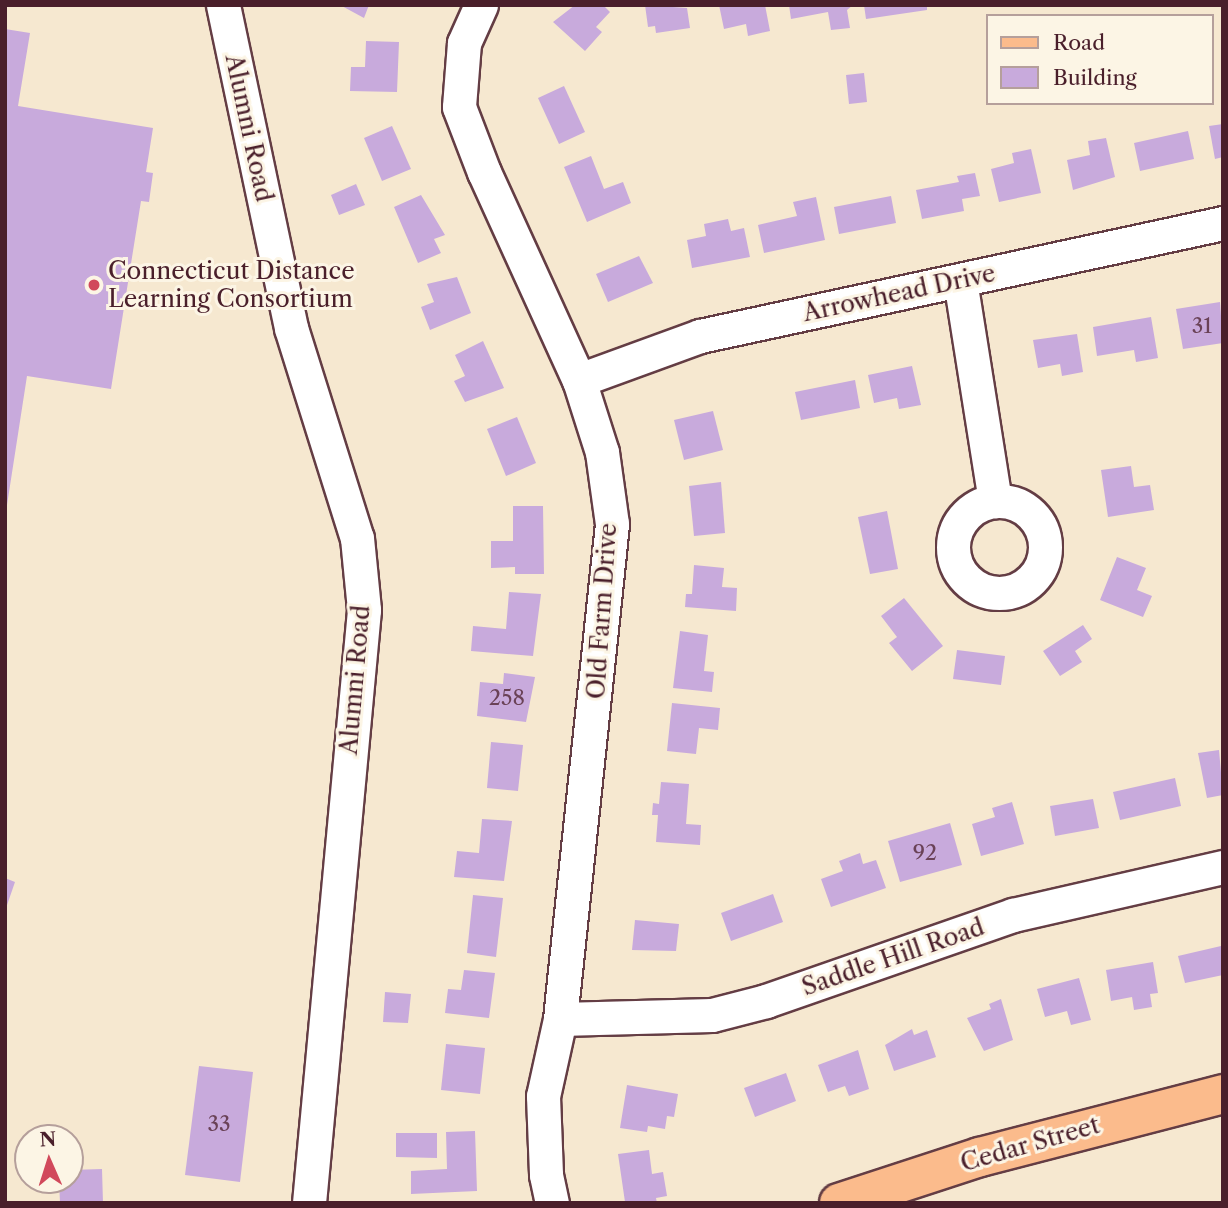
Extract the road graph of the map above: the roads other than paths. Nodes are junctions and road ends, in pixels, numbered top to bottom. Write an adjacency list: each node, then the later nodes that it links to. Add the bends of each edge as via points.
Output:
1 (223, 5): 10 (street, Alumni Road, via 291,328 357,538 364,610)
2 (481, 5): 5 (street, Old Farm Drive, via 464,43 459,107)
3 (1223, 223): 4 (street, Arrowhead Drive)
4 (960, 280): 5 (street, Arrowhead Drive, via 700,336); 6 (street)
5 (579, 380): 8 (street, Old Farm Drive, via 602,452 612,524)
6 (996, 501)
7 (1223, 867): 8 (street, Saddle Hill Road, via 1013,915 766,1002 712,1015)
8 (561, 1019): 11 (street, Old Farm Drive, via 544,1096 546,1175)
9 (1223, 1094): 12 (main road, Cedar Street, via 980,1157)
10 (309, 1203)
11 (552, 1203)
12 (839, 1203)

